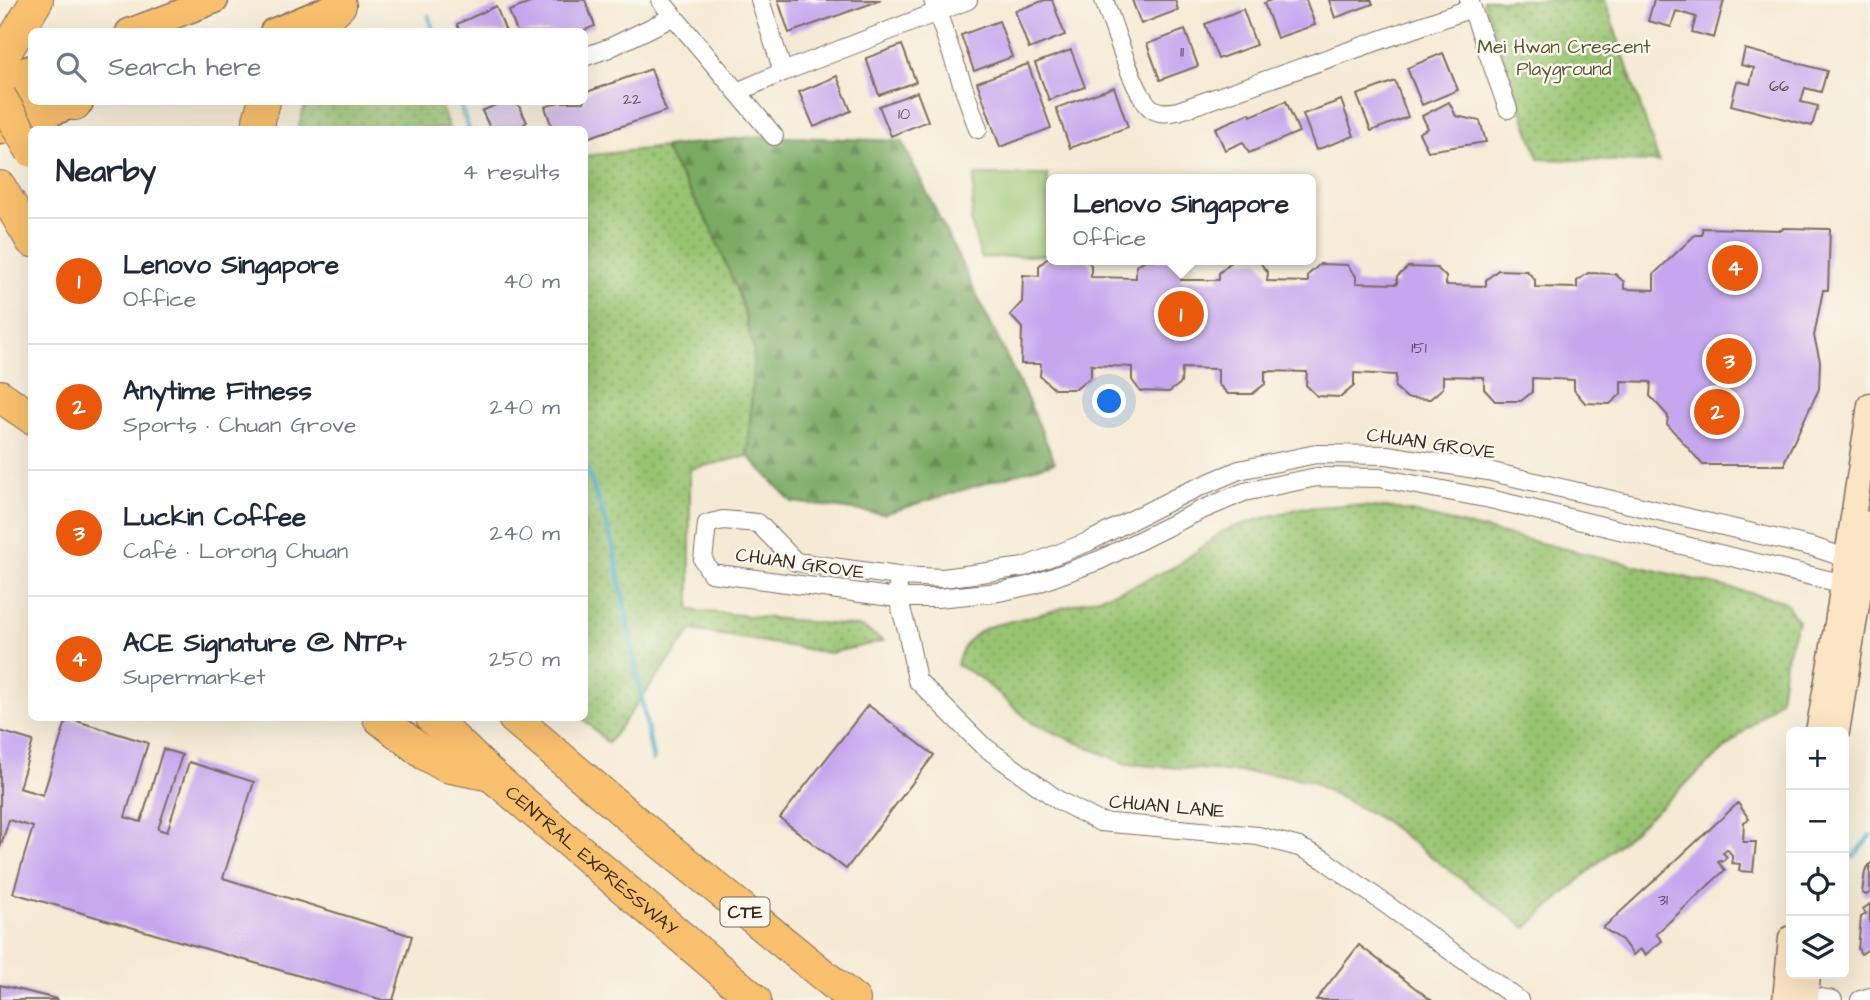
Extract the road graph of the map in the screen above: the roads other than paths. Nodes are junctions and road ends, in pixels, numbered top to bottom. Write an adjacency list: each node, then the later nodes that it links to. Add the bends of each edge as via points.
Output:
1 (37, 0): 15 (highway)
2 (215, 0): 11 (main road)
3 (660, 0): 10 (street)
4 (760, 0): 16 (street)
5 (968, 0): 9 (street)
6 (1104, 0): 8 (street, via 1140,94 1162,113)
7 (346, 2): 12 (main road); 13 (highway)
8 (1470, 4): 22 (street)
9 (935, 6): 16 (street); 25 (street)
10 (673, 17): 14 (street); 19 (street)
11 (140, 28)
12 (283, 28)
13 (317, 28)
14 (588, 56)
15 (0, 58)
16 (783, 72): 19 (street)
17 (28, 73): 18 (main road)
18 (14, 92): 23 (highway); 29 (highway, bridge)
19 (737, 92): 28 (street)
20 (63, 105): 26 (main road)
21 (263, 105): 24 (highway)
22 (1508, 109)
23 (0, 125)
24 (259, 126)
25 (978, 129)
26 (0, 133): 27 (highway)
27 (28, 134)
28 (774, 136)
29 (28, 138)
30 (0, 187): 31 (highway)
31 (28, 234)
32 (0, 396): 34 (highway)
33 (1870, 405): 36 (main road)
34 (28, 415)
35 (1870, 523): 36 (main road)
36 (1854, 573): 37 (street, CHUAN GROVE, via 1813,547 1488,471 1387,455 1316,454 1239,470 1088,542 1024,567 943,578); 38 (street, CHUAN GROVE, via 1380,478 1317,477 1244,492 1100,560 1032,585 999,592); 43 (main road); 44 (main road)
37 (898, 576): 38 (street, CHUAN LANE); 38 (street, CHUAN GROVE, via 796,562 758,523 723,520 707,524 703,560 711,573)
38 (898, 598): 51 (street, CHUAN LANE, via 917,680 982,745 1058,800 1100,822 1258,836 1299,847 1323,859)
39 (383, 721): 45 (highway, via 446,766)
40 (435, 721): 45 (highway, CENTRAL EXPRESSWAY)
41 (518, 721): 46 (highway, CTE)
42 (550, 721): 46 (highway)
43 (1819, 727)
44 (1837, 727)
45 (491, 775): 49 (highway, CENTRAL EXPRESSWAY)
46 (638, 824): 50 (highway, CTE)
47 (1798, 993): 52 (street)
48 (1870, 996): 53 (street)
49 (755, 1000)
50 (854, 1000)
51 (1519, 1000)
52 (1833, 1000)
53 (1860, 1000)

